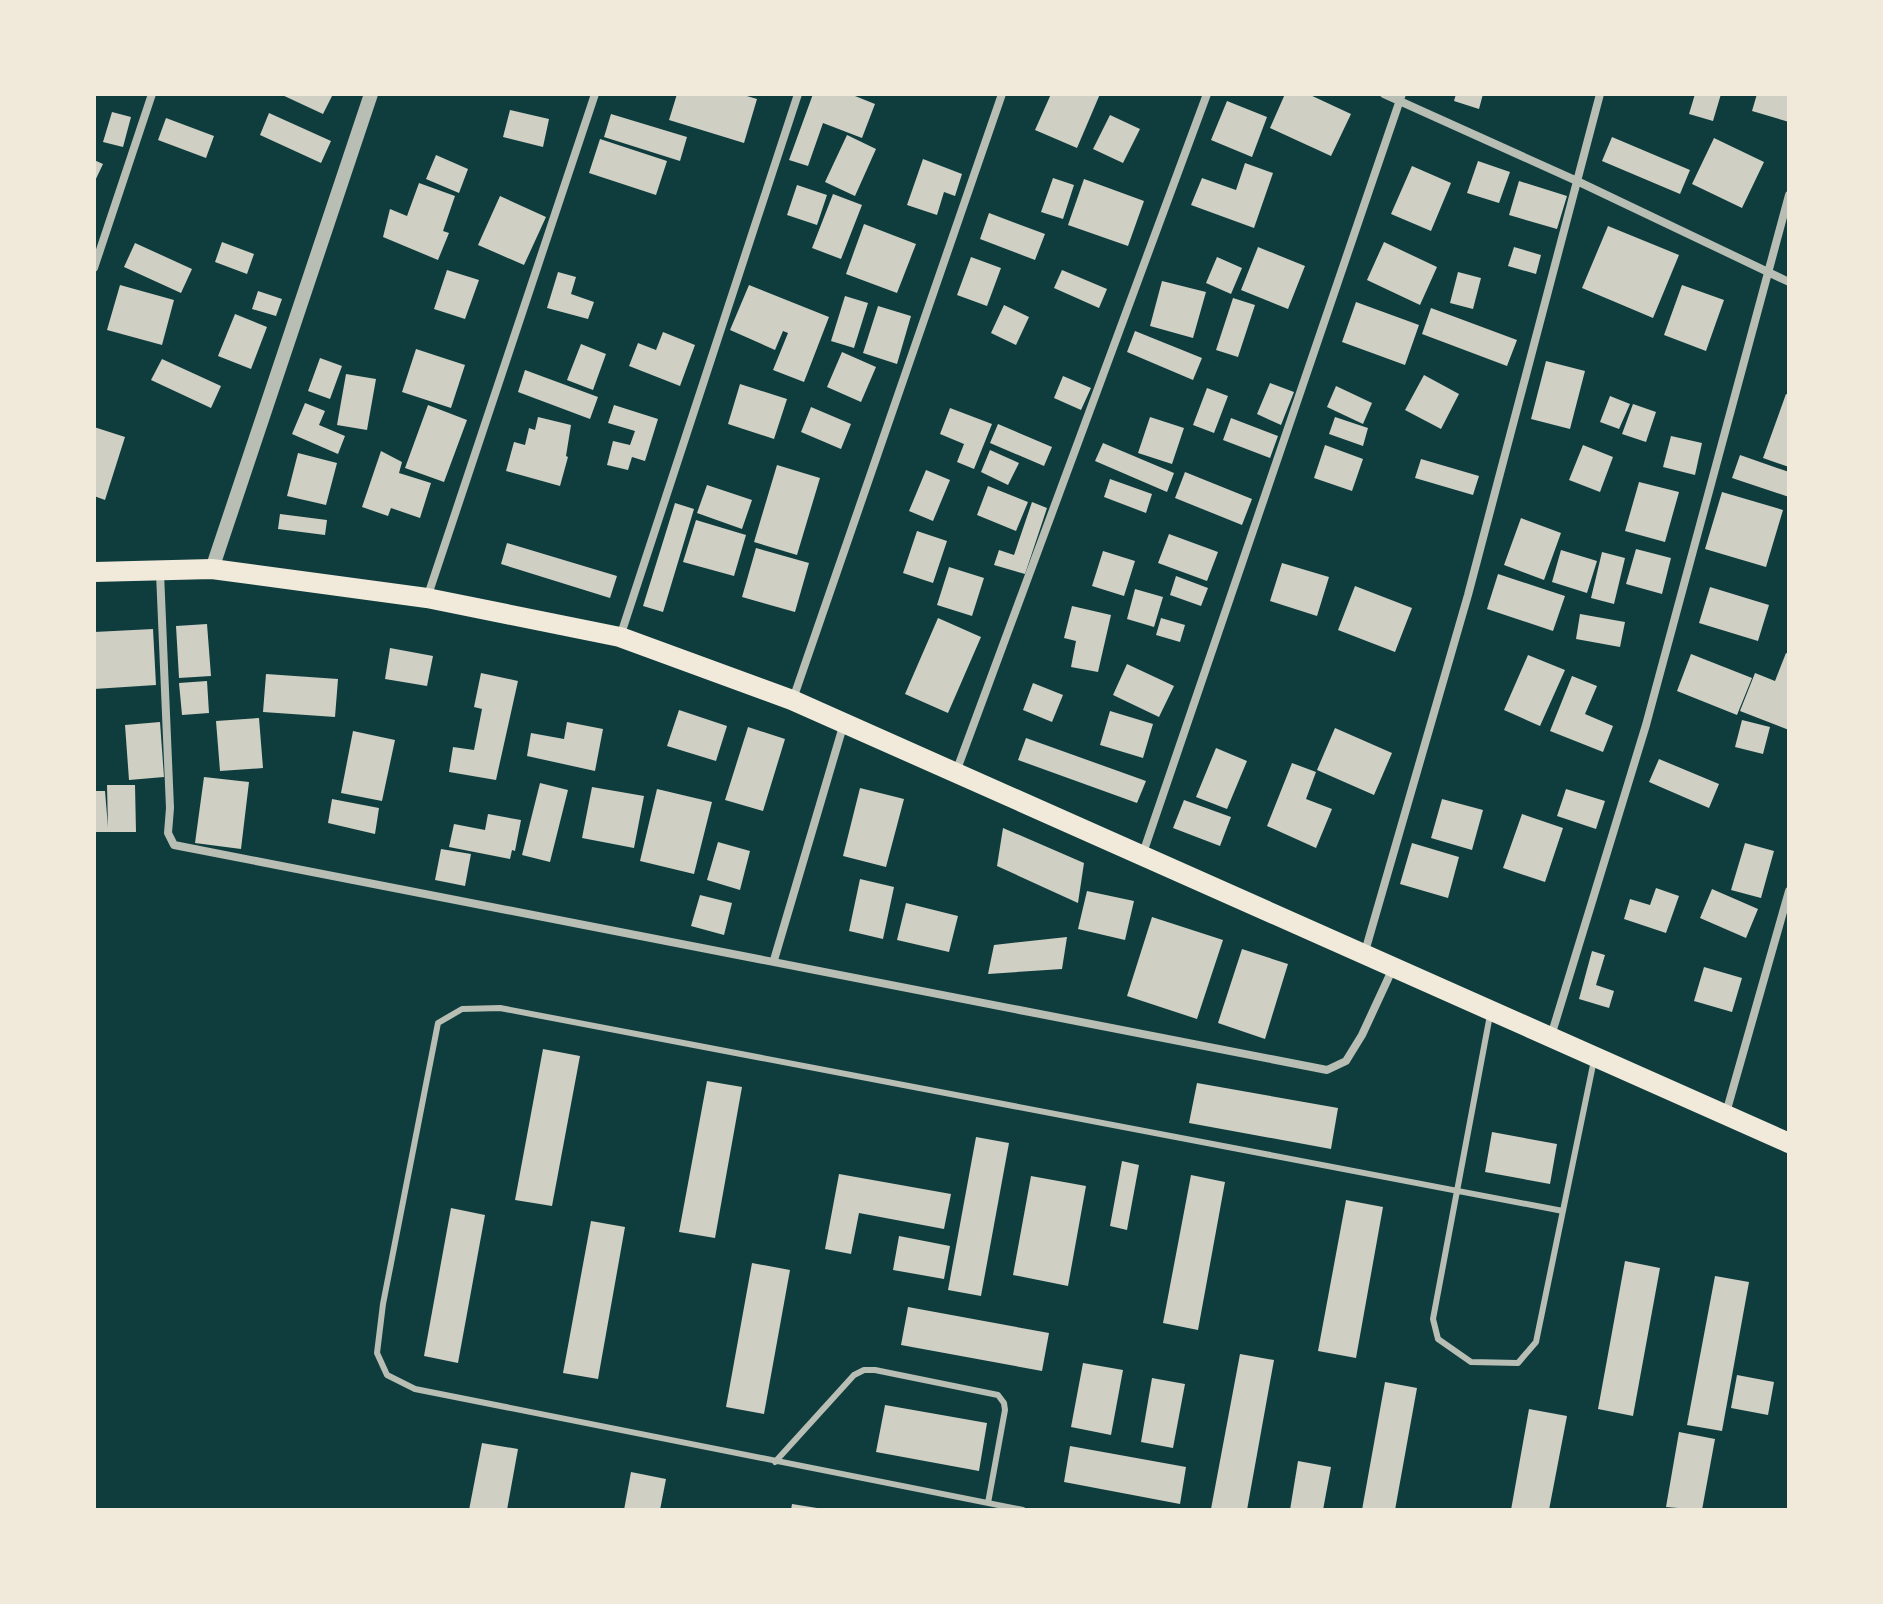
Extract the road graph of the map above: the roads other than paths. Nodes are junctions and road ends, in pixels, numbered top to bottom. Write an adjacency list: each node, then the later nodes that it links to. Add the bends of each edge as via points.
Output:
1 (152, 94): 12 (street)
2 (371, 94): 15 (street)
3 (595, 94): 18 (street)
4 (798, 94): 19 (street)
5 (1002, 94): 20 (street)
6 (1207, 94): 22 (street)
7 (1384, 94): 9 (street)
8 (1600, 94): 10 (street)
9 (1401, 98): 10 (street); 23 (street)
10 (1577, 181): 13 (street); 25 (street, via 1468,595)
11 (1789, 195): 13 (street)
12 (94, 268)
13 (1768, 273): 14 (street); 29 (street, via 1646,725)
14 (1789, 282)
15 (212, 569): 17 (main road); 18 (main road)
16 (94, 572): 17 (main road)
17 (160, 572): 26 (street, via 168,833 174,845)
18 (427, 598): 19 (main road)
19 (620, 637): 20 (main road)
20 (792, 700): 21 (main road)
21 (844, 722): 22 (main road); 26 (street)
22 (956, 772): 23 (main road)
23 (1142, 856): 25 (main road)
24 (1789, 891): 31 (street)
25 (1364, 956): 27 (main road)
26 (774, 960): 27 (street, via 1327,1070 1346,1061)
27 (1393, 968): 28 (main road)
28 (1491, 1012): 29 (main road); 33 (lane)
29 (1551, 1037): 30 (main road)
30 (1594, 1056): 31 (main road); 34 (lane)
31 (1726, 1115): 32 (main road)
32 (1789, 1143)
33 (1458, 1191): 34 (lane); 34 (lane, via 1433,1319 1438,1339 1471,1362 1518,1363 1536,1342); 35 (lane, via 500,1008 462,1009 438,1023 383,1304 377,1353 387,1375 415,1389)
34 (1563, 1211)
35 (775, 1462): 36 (lane); 36 (lane, via 854,1375 875,1370 998,1395 1005,1410)
36 (988, 1503): 37 (lane)
37 (1023, 1510)

